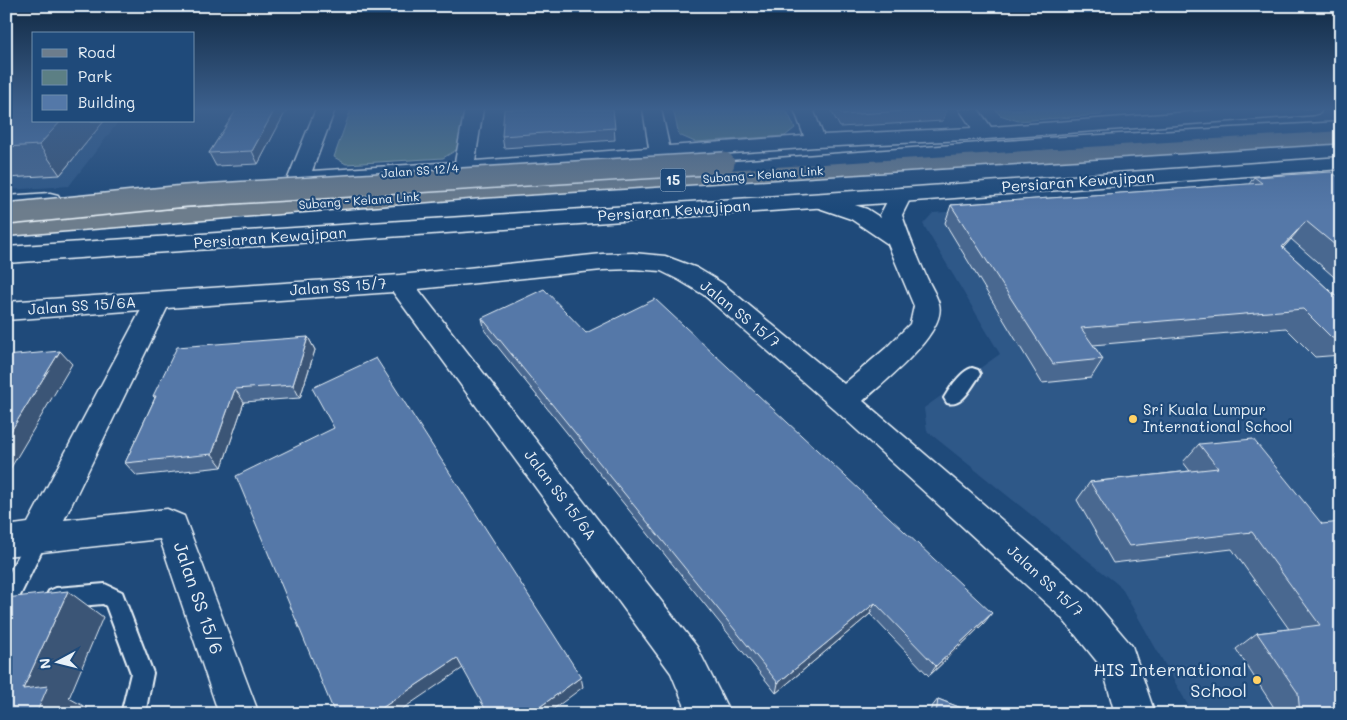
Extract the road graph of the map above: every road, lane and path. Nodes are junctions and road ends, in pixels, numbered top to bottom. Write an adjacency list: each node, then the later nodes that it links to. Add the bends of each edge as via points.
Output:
1 (313, 143): 12 (street)
2 (468, 143): 11 (street)
3 (658, 143): 9 (street)
4 (807, 143): 9 (street, Jalan SS 12/4)
5 (1021, 143): 17 (main road, bridge, via 185,196)
6 (1077, 143): 13 (street)
7 (1239, 143): 19 (main road, Subang - Kelana Link / 15, via 476,192)
8 (1341, 152): 21 (main road, Subang - Kelana Link / 15)
9 (660, 153): 11 (street, Jalan SS 12/4)
10 (1341, 163): 14 (street, Persiaran Kewajipan)
11 (464, 168): 13 (street, Jalan SS 12/4)
12 (299, 178): 13 (street, Jalan SS 12/4); 16 (street, Jalan SS 12/4)
13 (339, 186): 18 (street)
14 (901, 195): 15 (street, Persiaran Kewajipan); 20 (street, via 892,214)
15 (821, 201): 20 (street, via 859,214); 22 (street, Persiaran Kewajipan)
16 (6, 203)
17 (6, 214)
18 (6, 219)
19 (6, 229)
20 (898, 240): 28 (street, via 927,306 922,328)
21 (6, 244)
22 (6, 255)
23 (400, 283): 24 (street, Jalan SS 15/7); 28 (street, Jalan SS 15/7, via 602,262 665,264 713,289); 33 (street, Jalan SS 15/6A, via 684,660)
24 (158, 301): 25 (street, Jalan SS 15/6A); 29 (street)
25 (6, 311)
26 (972, 374): 27 (lane)
27 (953, 398)
28 (844, 401): 34 (street, Jalan SS 15/7, via 1074,605 1120,659)
29 (22, 539): 30 (lane); 32 (street, Jalan SS 15/6, via 172,526)
30 (19, 601): 31 (lane, via 106,594 114,599 142,673)
31 (133, 714)
32 (239, 714)
33 (708, 714)
34 (1135, 714)

